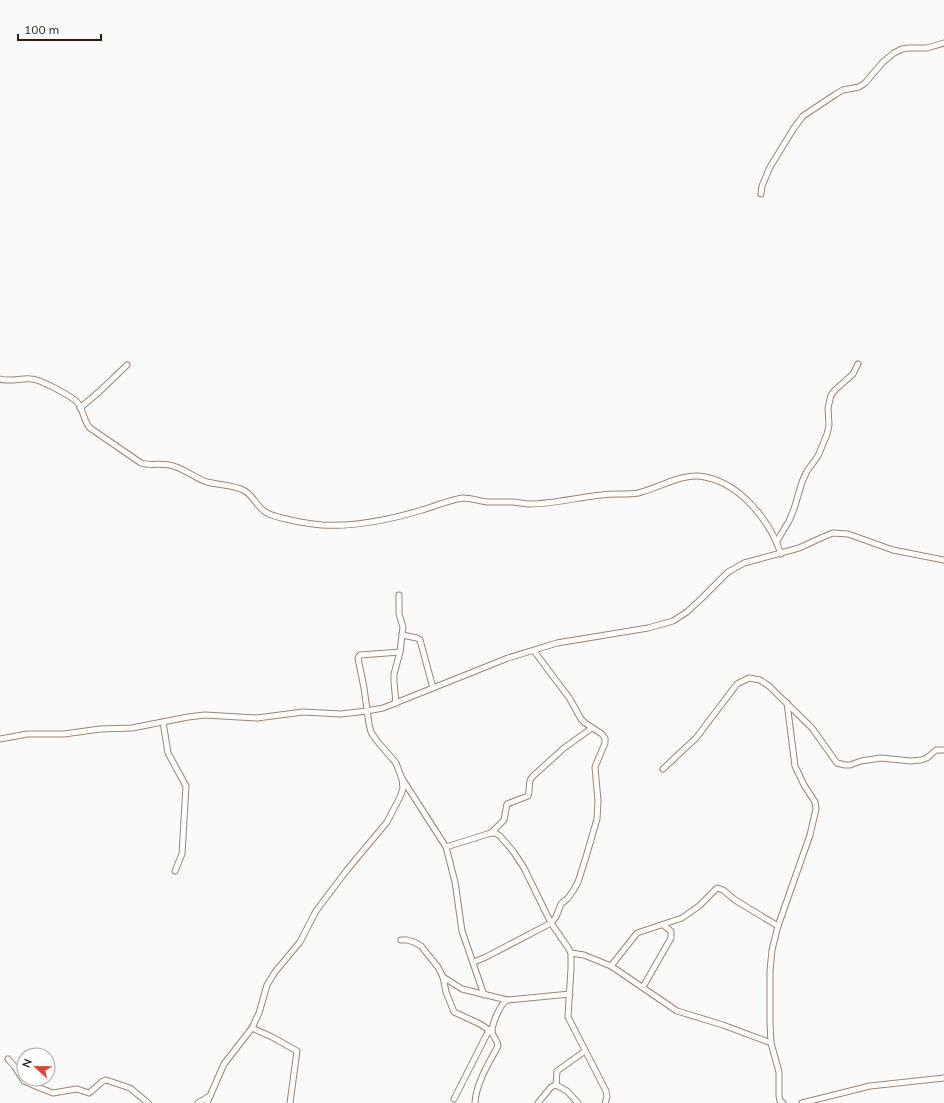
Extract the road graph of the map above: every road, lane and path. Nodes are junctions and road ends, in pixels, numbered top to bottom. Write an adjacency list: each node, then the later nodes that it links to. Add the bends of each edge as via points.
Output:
1 (944, 43): 2 (street, via 927,48 902,49 894,53 865,83 843,90 803,116 770,167)
2 (761, 194)
3 (858, 364): 7 (street, via 853,374 831,395 827,434 818,456 802,482 789,521)
4 (127, 365): 6 (street)
5 (0, 379): 6 (street, via 39,381 75,400)
6 (80, 408): 7 (street, via 90,428 141,463 168,464 206,482 245,491 270,516 278,518 320,525 348,525 376,522 463,498 530,504 566,501 637,493 697,475 716,480 742,494)
7 (777, 541): 8 (street)
8 (781, 554): 9 (street, via 808,545 822,537 840,533 856,536 893,550); 12 (street, via 755,560 728,572 698,603 673,621 648,628 557,643)
9 (944, 560)
10 (399, 595): 11 (street)
11 (402, 635): 13 (street); 14 (street, via 420,640)
12 (534, 651): 14 (street, via 508,658); 19 (street, via 570,699 581,719)
13 (400, 652): 15 (street, via 394,674); 17 (street, via 358,656)
14 (433, 688): 15 (street)
15 (396, 703): 17 (street)
16 (786, 703): 21 (street, via 812,728 837,762 845,765 881,758 920,760 927,758 936,750); 22 (street, via 760,680 749,678 737,684 696,738); 29 (street, via 795,766 815,802 816,809 810,835)
17 (367, 711): 18 (street, via 341,714 303,712 256,718 205,715); 23 (street, via 371,732 396,763)
18 (163, 722): 20 (street, via 132,728 64,734 27,734); 26 (street, via 168,753 186,786 182,854)
19 (592, 728): 24 (street, via 564,748 532,777 528,796 507,804 504,820); 27 (street, via 606,740 595,767 597,819 578,882 571,895 561,904)
20 (0, 739)
21 (944, 750)
22 (663, 769)
23 (402, 779): 25 (street); 39 (street, via 403,789 386,822 316,911 300,942 267,985)
24 (491, 833): 25 (street); 27 (street, via 500,836 513,851)
25 (446, 847): 32 (street, via 455,882 462,931)
26 (175, 871)
27 (551, 923): 31 (street); 32 (street)
28 (663, 925): 29 (street, via 682,918 717,888); 33 (street, via 637,933); 35 (street, via 671,931 671,938)
29 (778, 926): 41 (street, via 770,971)
30 (401, 940): 34 (street, via 421,946)
31 (571, 953): 33 (street, via 584,955); 36 (street)
32 (474, 962): 37 (street)
33 (611, 966): 35 (street)
34 (443, 977): 37 (street, via 462,989); 40 (street, via 453,1011)
35 (643, 987): 41 (street, via 677,1011)
36 (570, 994): 38 (street); 42 (street, via 568,1017)
37 (484, 995): 38 (street)
38 (507, 1000): 40 (street, via 500,1008)
39 (252, 1028): 46 (street, via 224,1064); 52 (street, via 297,1051)
40 (491, 1031): 47 (street); 53 (street, via 498,1046 482,1079)
41 (772, 1043): 48 (street, via 778,1072)
42 (585, 1051): 45 (street, via 557,1071); 56 (street, via 606,1090)
43 (8, 1059): 49 (street, via 24,1081 49,1092 77,1089 89,1093 106,1080 130,1088)
44 (944, 1078): 57 (street, via 870,1086)
45 (556, 1085): 54 (street); 55 (street, via 567,1091)
46 (210, 1096): 50 (street); 51 (street)
47 (454, 1099)
48 (779, 1102)
49 (148, 1103)
50 (198, 1103)
51 (207, 1103)
52 (290, 1103)
53 (475, 1103)
54 (538, 1103)
55 (578, 1103)
56 (605, 1103)
57 (802, 1103)

